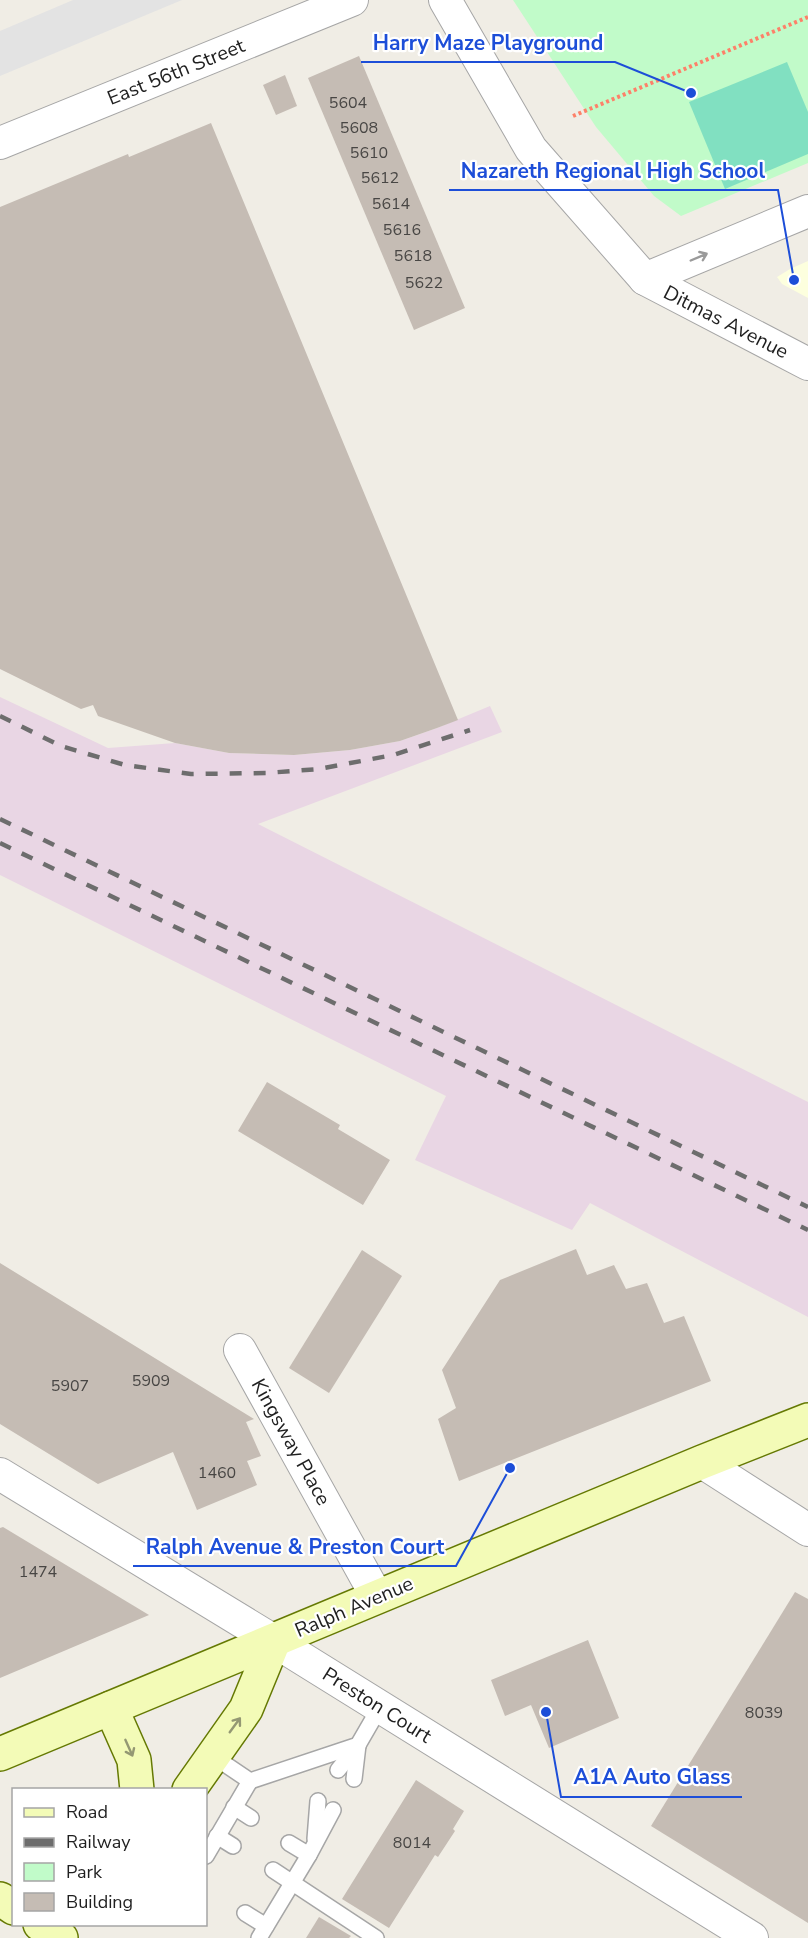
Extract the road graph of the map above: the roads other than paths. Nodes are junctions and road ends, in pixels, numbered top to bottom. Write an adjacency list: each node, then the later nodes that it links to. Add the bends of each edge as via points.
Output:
1 (352, 0): 3 (street, East 56th Street)
2 (445, 0): 5 (street, via 531,149)
3 (0, 143)
4 (808, 211): 5 (street, one-way to 4)
5 (645, 279): 6 (street, Ditmas Avenue)
6 (808, 364)
7 (240, 1350): 12 (street, Kingsway Place)
8 (808, 1420): 9 (main road, Ralph Avenue)
9 (702, 1462): 11 (street); 12 (main road, Ralph Avenue)
10 (0, 1474): 13 (street, Preston Court)
11 (808, 1530)
12 (377, 1597): 13 (main road, Ralph Avenue)
13 (274, 1641): 14 (street, Preston Court); 15 (main road, Ralph Avenue); 18 (main road, one-way to 13, via 246,1709)
14 (380, 1707): 16 (lane); 40 (street, Preston Court)
15 (111, 1708): 17 (main road, Ralph Avenue); 22 (main road, one-way to 22, via 134,1760)
16 (358, 1745): 19 (lane); 20 (lane); 21 (lane)
17 (0, 1754)
18 (213, 1756): 21 (lane); 23 (main road)
19 (338, 1770)
20 (354, 1779)
21 (250, 1780): 25 (lane)
22 (137, 1788)
23 (190, 1788)
24 (318, 1801): 31 (lane)
25 (234, 1807): 27 (lane); 28 (lane)
26 (333, 1810): 31 (lane)
27 (251, 1818)
28 (217, 1836): 30 (lane); 32 (lane)
29 (289, 1843): 31 (lane)
30 (233, 1846)
31 (312, 1850): 34 (lane)
32 (207, 1854)
33 (273, 1870): 34 (lane)
34 (293, 1882): 37 (lane); 39 (lane)
35 (245, 1913): 37 (lane)
36 (43, 1926): 38 (main road)
37 (263, 1932)
38 (61, 1938)
39 (376, 1938)
40 (752, 1938)

